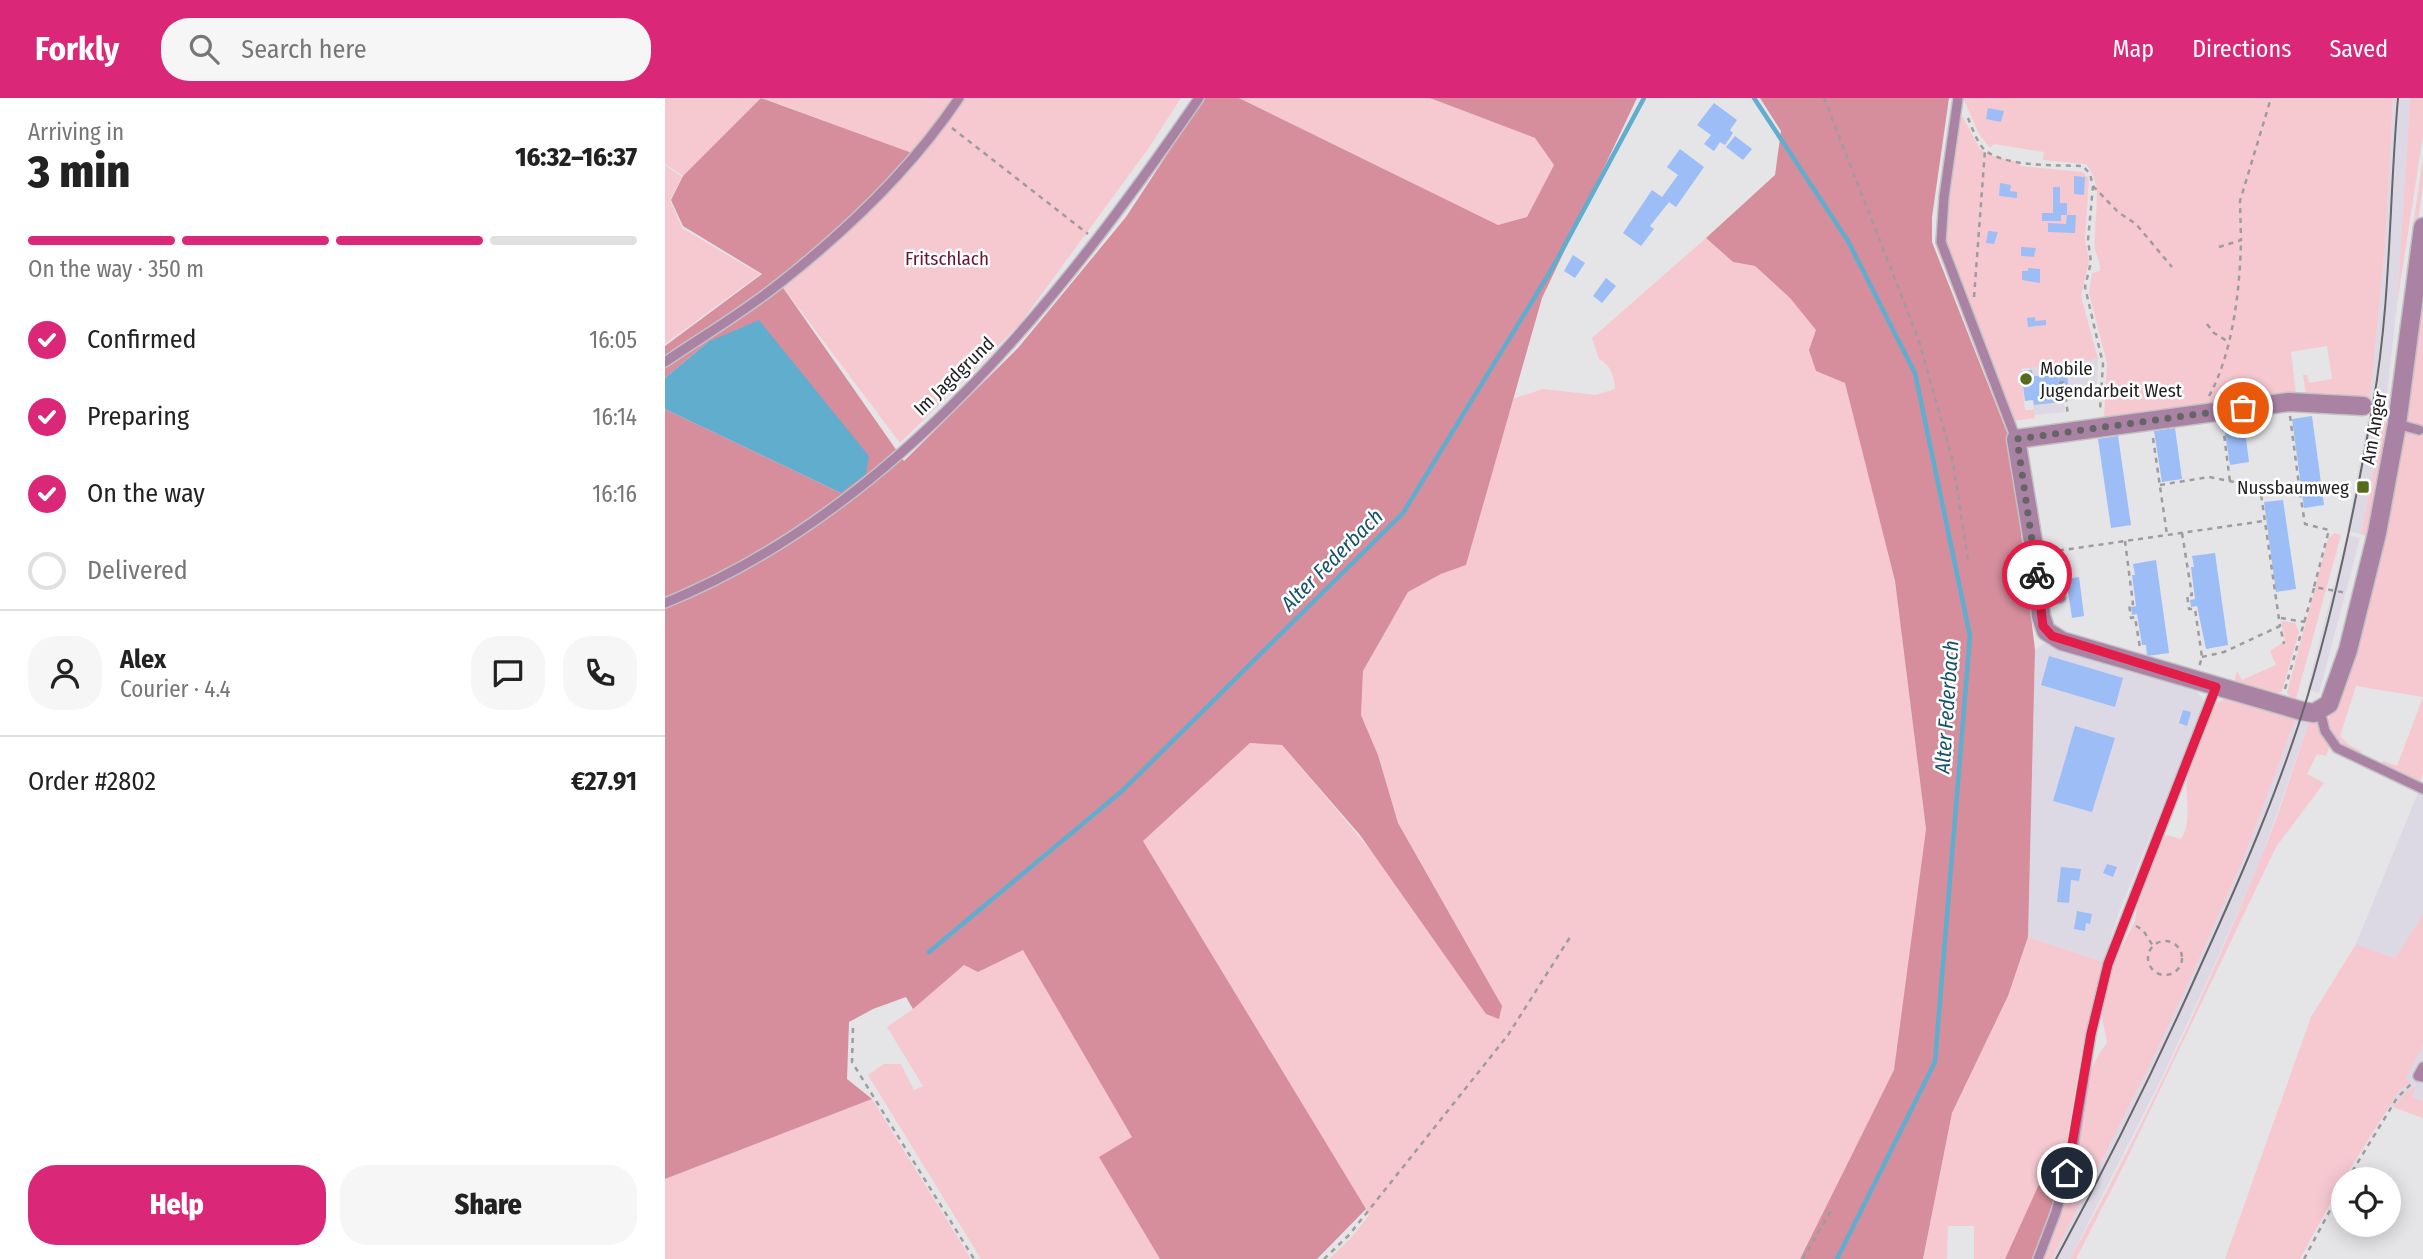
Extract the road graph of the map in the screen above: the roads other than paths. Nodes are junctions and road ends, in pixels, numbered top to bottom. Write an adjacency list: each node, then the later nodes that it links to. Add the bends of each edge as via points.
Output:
1 (959, 98): 5 (lane, via 929,140 851,221 780,284)
2 (1199, 98): 12 (lane, Im Jagdgrund, via 1130,198 1013,342 894,459 792,537 702,588)
3 (1958, 102): 9 (lane, via 1941,242)
4 (2423, 227): 7 (street, Am Anger)
5 (665, 362)
6 (2363, 406): 9 (street, via 2288,402)
7 (2397, 424): 8 (lane); 14 (street, Am Anger, via 2377,533 2348,650 2333,696)
8 (2419, 430)
9 (2017, 439): 11 (street)
10 (2061, 598): 11 (lane)
11 (2040, 600): 13 (street, via 2043,626 2052,636)
12 (665, 603)
13 (2216, 687): 14 (street, via 2310,713); 16 (lane, via 2108,964 2091,1034 2072,1154)
14 (2320, 711): 15 (lane, via 2325,731 2337,748)
15 (2423, 789)
16 (2038, 1259)

